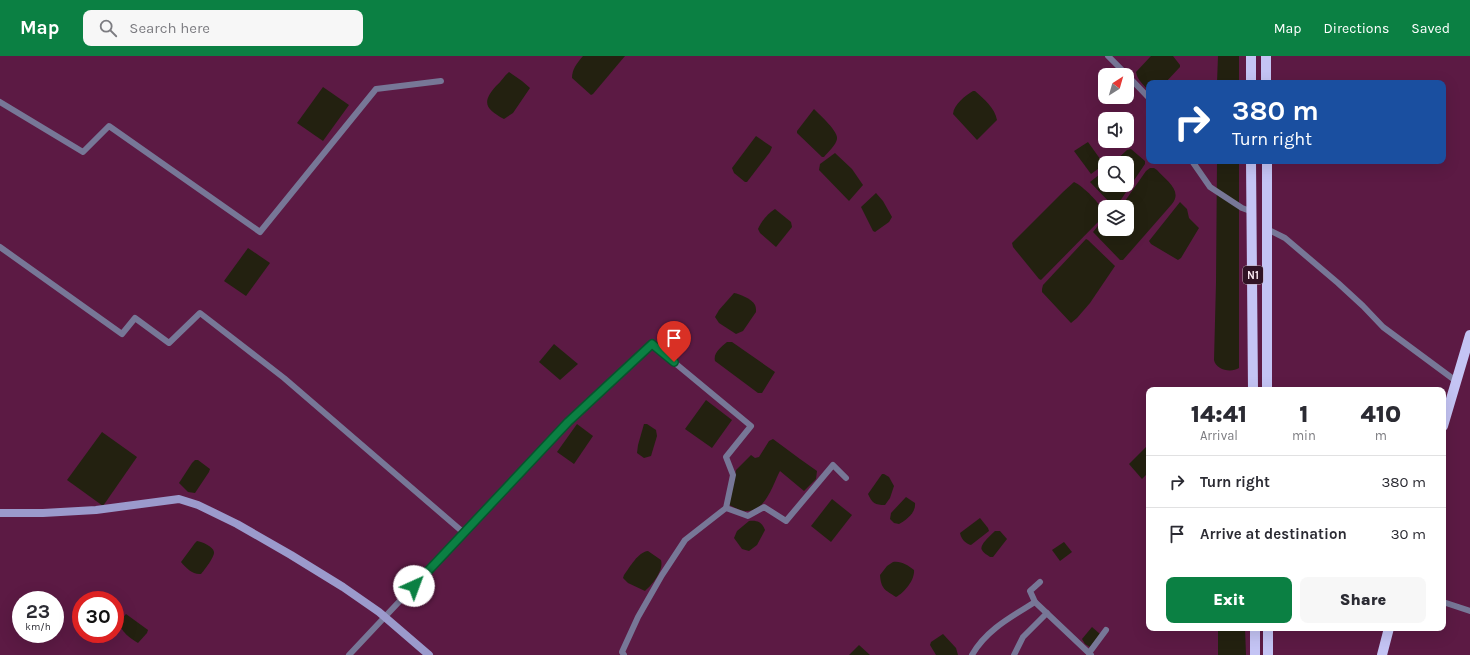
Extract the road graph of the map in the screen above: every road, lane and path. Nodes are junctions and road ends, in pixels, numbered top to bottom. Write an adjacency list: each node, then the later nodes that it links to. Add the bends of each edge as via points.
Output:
1 (1108, 56): 4 (street)
2 (1251, 56): 5 (highway)
3 (1266, 56): 6 (highway)
4 (1120, 68)
5 (1251, 80)
6 (1266, 80)
7 (441, 81): 10 (street, via 376,89 260,232 109,126 83,152)
8 (1134, 82): 9 (street)
9 (1146, 95)
10 (0, 102)
11 (1194, 164): 14 (street, via 1210,187 1242,208)
12 (1252, 164): 14 (highway, N1)
13 (1266, 164): 15 (highway, N1)
14 (1253, 212): 19 (highway, N1)
15 (1267, 229): 18 (street, via 1284,238 1338,283 1384,327); 20 (highway, N1)
16 (0, 247): 25 (street, via 122,334 135,318 169,343 200,313 284,378)
17 (1470, 335): 18 (highway)
18 (1456, 381): 21 (highway)
19 (1254, 387)
20 (1267, 387)
21 (1446, 416)
22 (846, 478): 23 (street, via 833,465 786,521 764,507 748,516)
23 (726, 508): 25 (street, via 733,475 726,457 750,426 652,344 568,422); 39 (street, via 685,540 638,617 622,652)
24 (0, 513): 31 (main road, via 89,510 179,499 224,518 291,555)
25 (464, 533): 31 (street)
26 (1040, 582): 27 (street, via 1030,591)
27 (1035, 602): 30 (street); 40 (street, via 1009,617 987,635)
28 (1446, 603): 29 (street)
29 (1470, 611)
30 (1047, 613): 36 (street); 41 (street, via 1023,637)
31 (385, 617): 37 (street); 38 (main road)
32 (1106, 630): 36 (street)
33 (1255, 631): 42 (highway)
34 (1268, 631): 43 (highway)
35 (1388, 631): 44 (highway)
36 (1090, 654)
37 (349, 655)
38 (429, 655)
39 (624, 655)
40 (972, 655)
41 (1014, 655)
42 (1255, 655)
43 (1268, 655)
44 (1382, 655)

